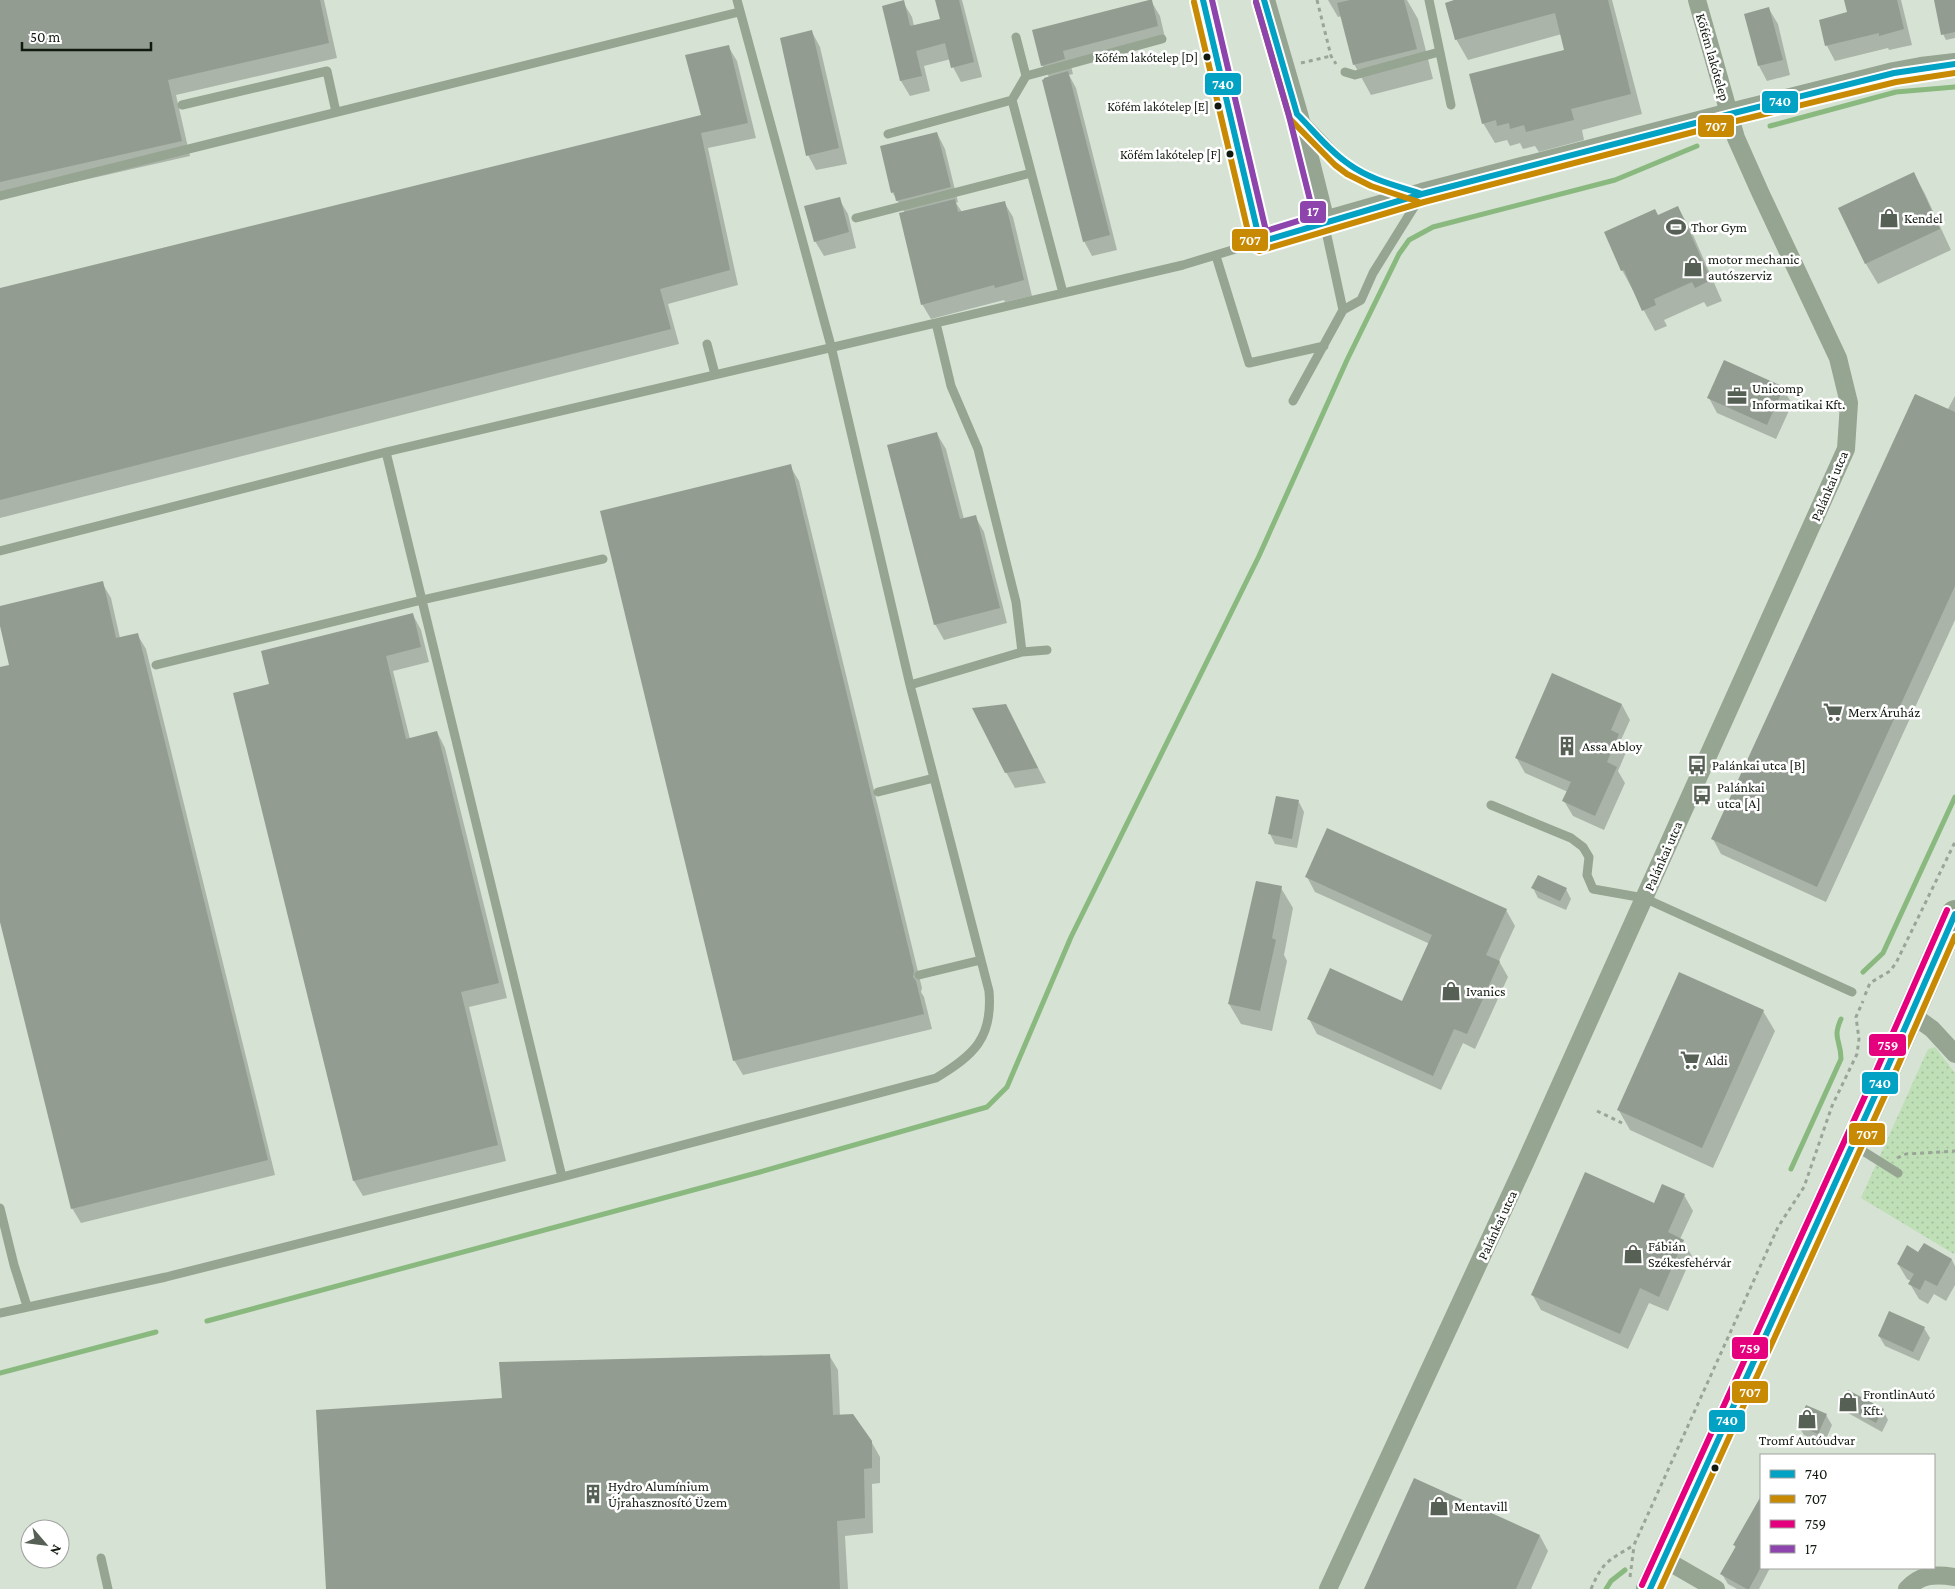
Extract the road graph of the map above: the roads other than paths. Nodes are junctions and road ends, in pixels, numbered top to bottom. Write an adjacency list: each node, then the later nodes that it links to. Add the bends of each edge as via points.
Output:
1 (737, 0): 6 (lane)
2 (1203, 0): 25 (lane)
3 (1264, 0): 17 (street)
4 (1429, 0): 9 (lane)
5 (1697, 0): 18 (street, Köfém lakótelep)
6 (739, 12): 16 (lane); 31 (lane)
7 (1016, 38): 12 (lane)
8 (1162, 39): 12 (lane)
9 (1440, 52): 11 (lane, via 1356,75); 15 (lane)
10 (1955, 64): 18 (street, via 1894,73)
11 (1345, 72)
12 (1026, 76): 13 (lane)
13 (1012, 100): 19 (lane); 20 (lane)
14 (182, 105): 16 (lane, via 327,71)
15 (1451, 105)
16 (336, 112): 22 (lane)
17 (1297, 114): 21 (lane, via 1352,167); 24 (street)
18 (1730, 114): 21 (street); 46 (street, Palánkai utca, via 1736,138 1838,358 1850,403 1847,441 1838,469)
19 (888, 134)
20 (1031, 174): 23 (lane); 27 (lane)
21 (1422, 194): 24 (street); 28 (lane, via 1360,300)
22 (0, 196)
23 (856, 218)
24 (1324, 222): 25 (lane); 28 (lane)
25 (1260, 242): 26 (lane)
26 (1216, 256): 27 (lane); 32 (lane, via 1249,363)
27 (1063, 293): 29 (lane)
28 (1343, 310): 32 (lane)
29 (936, 323): 31 (lane); 40 (lane, via 951,386 978,449 1016,602)
30 (707, 344): 33 (lane)
31 (831, 346): 33 (lane); 42 (lane)
32 (1324, 346): 34 (lane)
33 (715, 374): 35 (lane)
34 (1293, 401)
35 (386, 452): 36 (lane); 38 (lane)
36 (0, 551)
37 (604, 559): 38 (lane)
38 (422, 600): 41 (lane); 55 (lane)
39 (1047, 650): 40 (lane)
40 (1022, 652): 42 (lane)
41 (156, 665)
42 (910, 685): 43 (lane)
43 (934, 778): 44 (lane); 48 (lane)
44 (878, 792)
45 (1491, 805): 46 (lane, via 1571,838 1583,847 1589,857 1586,876 1593,888)
46 (1644, 898): 50 (lane); 64 (street, Palánkai utca)
47 (1955, 914): 51 (main road)
48 (981, 960): 49 (lane); 55 (lane, via 989,991 990,1021 977,1046 966,1058 936,1078)
49 (919, 975)
50 (1852, 992)
51 (1912, 1014): 52 (street, via 1932,1029); 53 (main road)
52 (1955, 1054)
53 (1852, 1145): 54 (lane); 60 (main road)
54 (1898, 1173)
55 (562, 1177): 57 (lane, via 166,1277)
56 (0, 1208): 57 (lane)
57 (27, 1306): 58 (lane)
58 (0, 1313)
59 (101, 1558): 63 (lane)
60 (1664, 1559): 62 (main road); 65 (street)
61 (1955, 1577): 66 (street, via 1927,1575)
62 (1640, 1585)
63 (108, 1589)
64 (1328, 1589)
65 (1716, 1589)
66 (1907, 1589)

